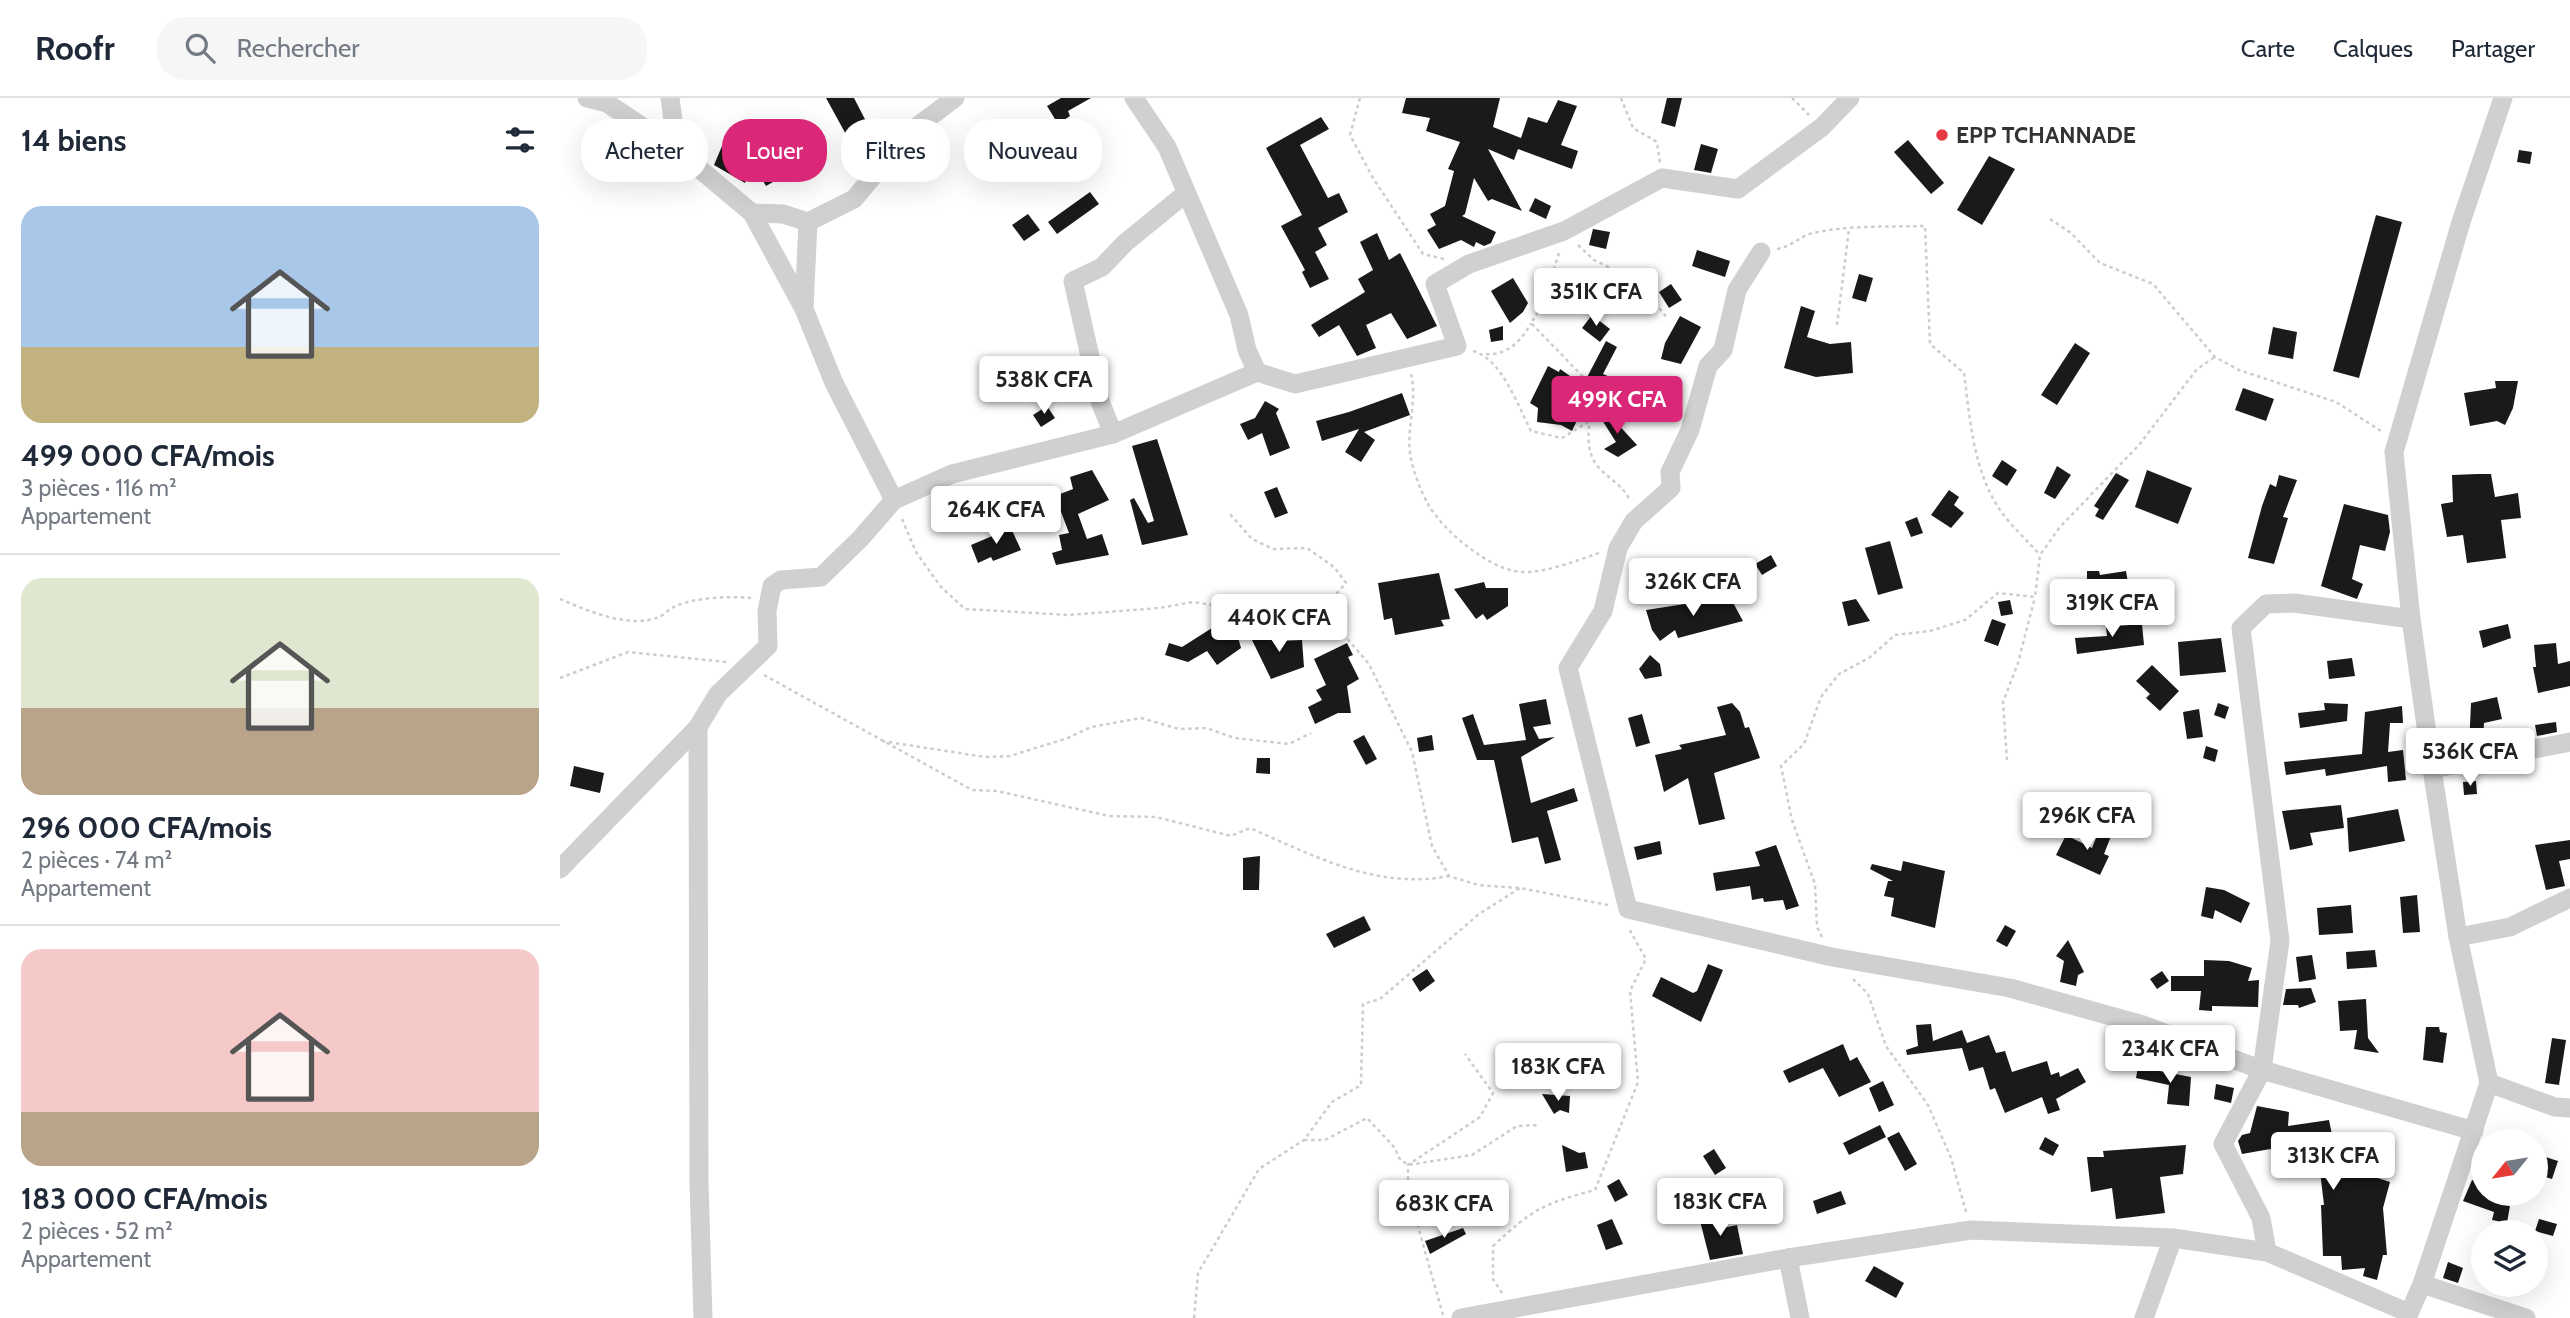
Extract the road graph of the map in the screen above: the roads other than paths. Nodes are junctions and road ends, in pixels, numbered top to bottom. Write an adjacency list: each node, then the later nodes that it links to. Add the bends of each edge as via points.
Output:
1 (587, 98): 7 (street, via 607,103)
2 (670, 98): 8 (street)
3 (955, 98): 12 (street, via 911,131 854,199)
4 (1135, 98): 10 (street, via 1167,147)
5 (1850, 98): 15 (street, via 1822,127 1738,189 1662,178 1564,231 1469,264 1435,284 1457,346 1295,384)
6 (2503, 98): 18 (street, via 2461,222 2394,452)
7 (631, 119)
8 (673, 119)
9 (708, 176): 11 (street)
10 (1185, 194): 15 (street, via 1240,315); 16 (street, via 1102,267 1073,281 1100,401)
11 (752, 212): 12 (street); 14 (street)
12 (808, 222): 14 (street)
13 (1760, 252): 25 (street, via 1737,290 1723,350 1708,366 1690,430 1670,472 1671,488 1634,521 1618,548 1603,611 1568,668 1628,909 1832,957 2010,988 2143,1025)
14 (804, 309): 17 (street, via 835,383)
15 (1257, 372): 16 (street)
16 (1113, 434): 17 (street, via 952,474)
17 (894, 500): 19 (street, via 821,577 781,580 772,586 768,646 718,694)
18 (2410, 618): 21 (street); 25 (street, via 2294,603 2266,604 2241,628 2280,941)
19 (698, 727): 22 (street); 36 (street)
20 (2570, 742): 21 (street)
21 (2432, 769): 24 (street)
22 (560, 869)
23 (2570, 898): 24 (street, via 2510,927)
24 (2458, 937): 26 (street)
25 (2262, 1070): 29 (street); 32 (street, via 2223,1144 2261,1218)
26 (2489, 1083): 27 (street); 28 (street)
27 (2570, 1108)
28 (2475, 1129)
29 (2471, 1130)
30 (2471, 1140): 34 (street)
31 (2174, 1238): 32 (street); 33 (street, via 1971,1230); 39 (street)
32 (2267, 1252): 35 (street)
33 (1788, 1258): 37 (street); 38 (street)
34 (2422, 1284): 35 (street); 40 (street)
35 (2408, 1316)
36 (703, 1318)
37 (1461, 1318)
38 (1800, 1318)
39 (2144, 1318)
40 (2526, 1318)

